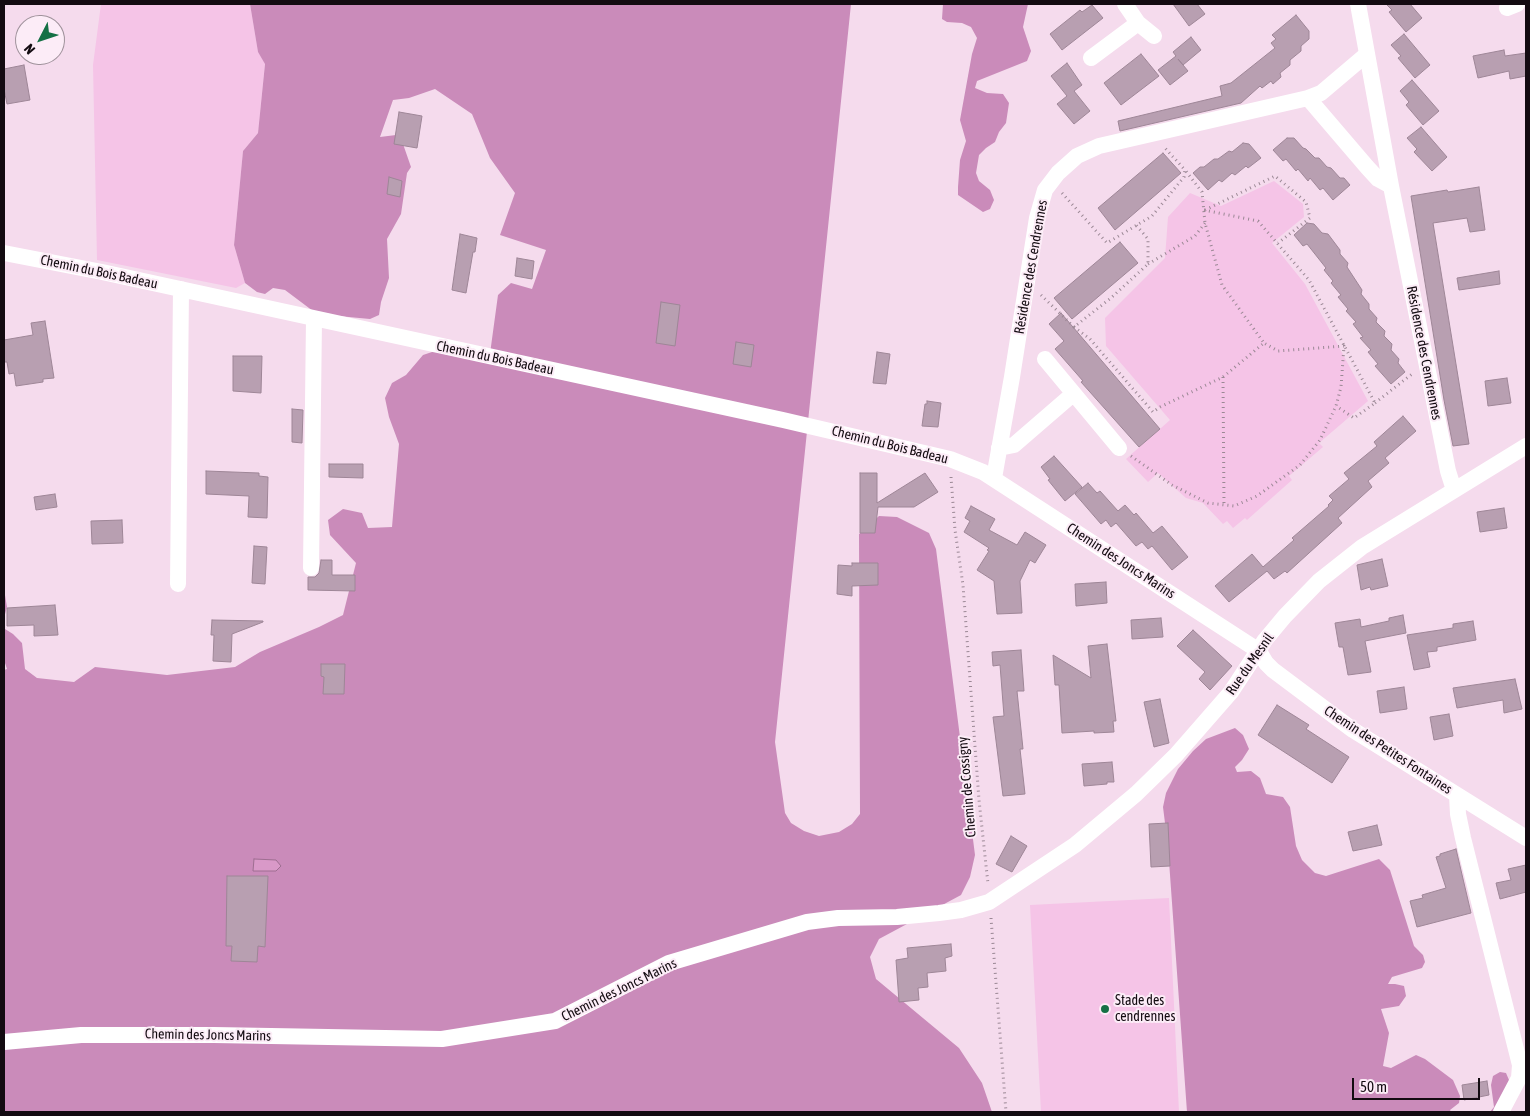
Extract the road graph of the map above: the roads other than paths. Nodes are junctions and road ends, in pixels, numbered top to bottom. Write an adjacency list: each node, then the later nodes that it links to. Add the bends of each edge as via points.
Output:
1 (1125, 4): 3 (street)
2 (1358, 4): 5 (street, Résidence des Cendrennes)
3 (1138, 23): 4 (street); 6 (street)
4 (1154, 36)
5 (1367, 54): 7 (street, Résidence des Cendrennes, via 1321,93); 8 (street, Résidence des Cendrennes)
6 (1091, 58)
7 (1308, 98): 8 (street, via 1378,179); 15 (street, Résidence des Cendrennes, via 1087,150 1051,181 1037,218)
8 (1391, 186): 18 (street, Résidence des Cendrennes)
9 (4, 253): 10 (street, Chemin du Bois Badeau)
10 (181, 290): 11 (street, Chemin du Bois Badeau); 20 (street)
11 (314, 319): 17 (street, Chemin du Bois Badeau, via 783,420 950,459); 19 (street)
12 (1044, 359): 13 (street)
13 (1074, 394): 15 (street, via 1014,445); 16 (street)
14 (1526, 446): 18 (street, Rue du Mesnil)
15 (999, 448): 17 (street, Résidence des Cendrennes)
16 (1119, 448)
17 (989, 475): 21 (street, Chemin des Joncs Marins)
18 (1454, 490): 21 (street, Rue du Mesnil, via 1340,563 1297,602)
19 (311, 568)
20 (178, 584)
21 (1259, 650): 22 (street, Chemin des Petites Fontaines, via 1273,670 1353,730); 24 (street, Rue du Mesnil, via 1211,716 1136,794 1075,845)
22 (1457, 795): 23 (street, Chemin des Petites Fontaines); 26 (street, via 1461,830 1520,1065 1519,1078)
23 (1526, 838)
24 (989, 902): 25 (street, Chemin des Joncs Marins, via 939,914 808,922 669,963 555,1020 442,1039 81,1035)
25 (4, 1042)
26 (1501, 1112)

